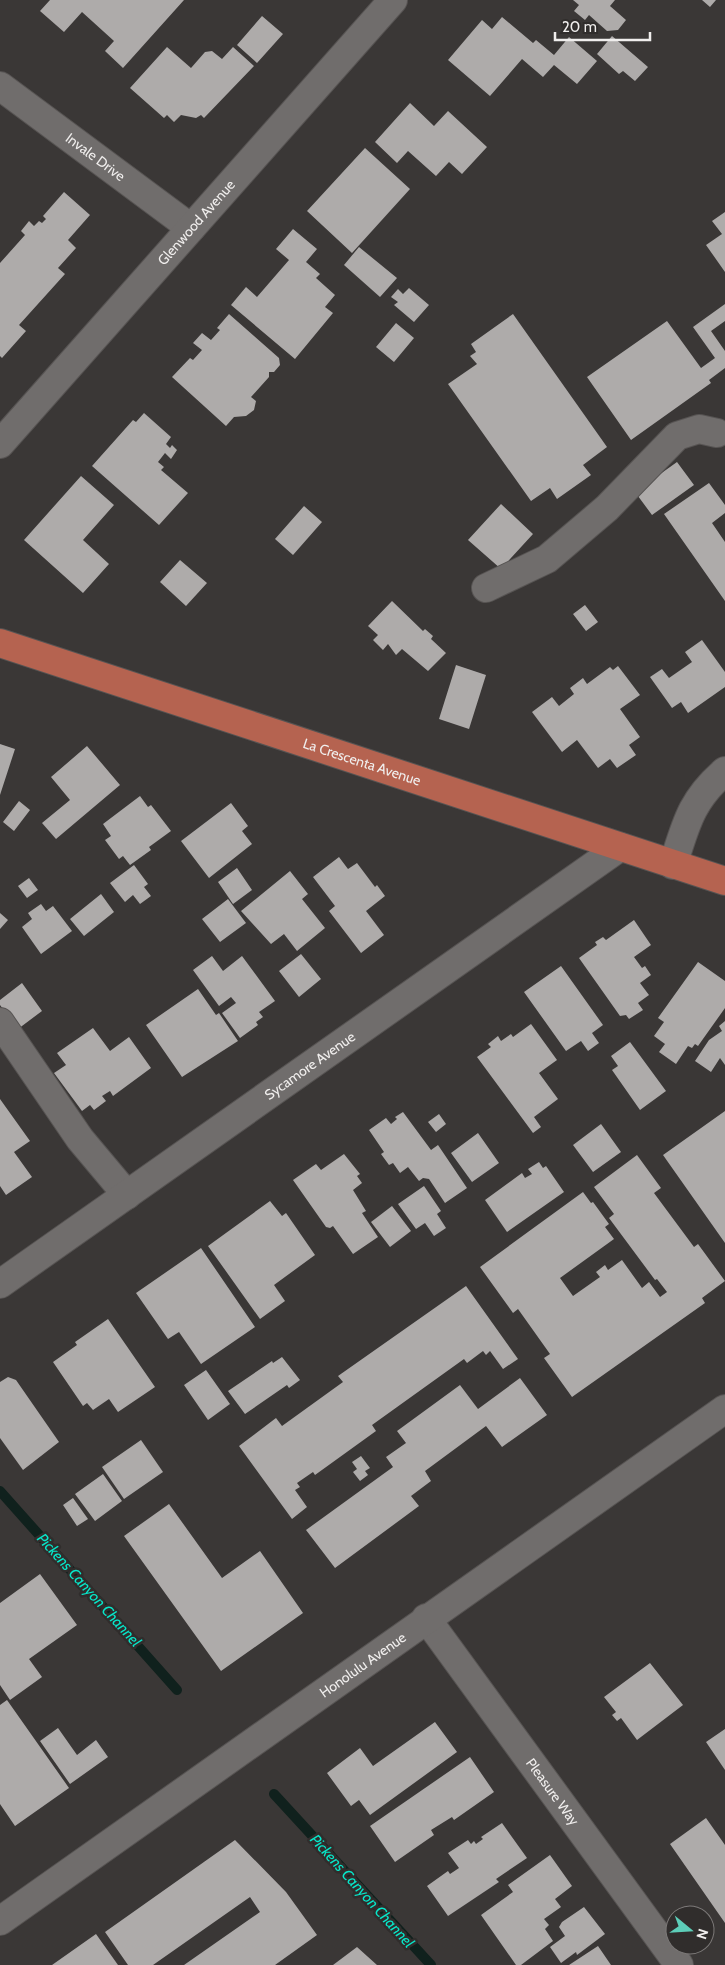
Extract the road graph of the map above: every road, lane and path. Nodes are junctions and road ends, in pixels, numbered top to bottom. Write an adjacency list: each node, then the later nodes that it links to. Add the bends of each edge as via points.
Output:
1 (393, 0): 3 (street, Glenwood Avenue)
2 (0, 86): 3 (street, Invale Drive)
3 (191, 228): 5 (street, Glenwood Avenue)
4 (722, 436): 6 (street, via 699,430 677,436 607,508 547,559)
5 (0, 444)
6 (486, 588)
7 (0, 642): 9 (main road, La Crescenta Avenue)
8 (725, 771): 10 (street, via 711,783 690,812)
9 (620, 847): 10 (main road, La Crescenta Avenue); 13 (street, Sycamore Avenue)
10 (673, 865): 11 (main road, La Crescenta Avenue)
11 (725, 882)
12 (0, 1022): 13 (street, via 80,1139)
13 (127, 1194): 14 (street, Sycamore Avenue)
14 (0, 1284)
15 (725, 1409): 16 (street, Honolulu Avenue)
16 (426, 1618): 17 (street, Honolulu Avenue); 18 (street, Pleasure Way)
17 (0, 1921)
18 (679, 1965)

